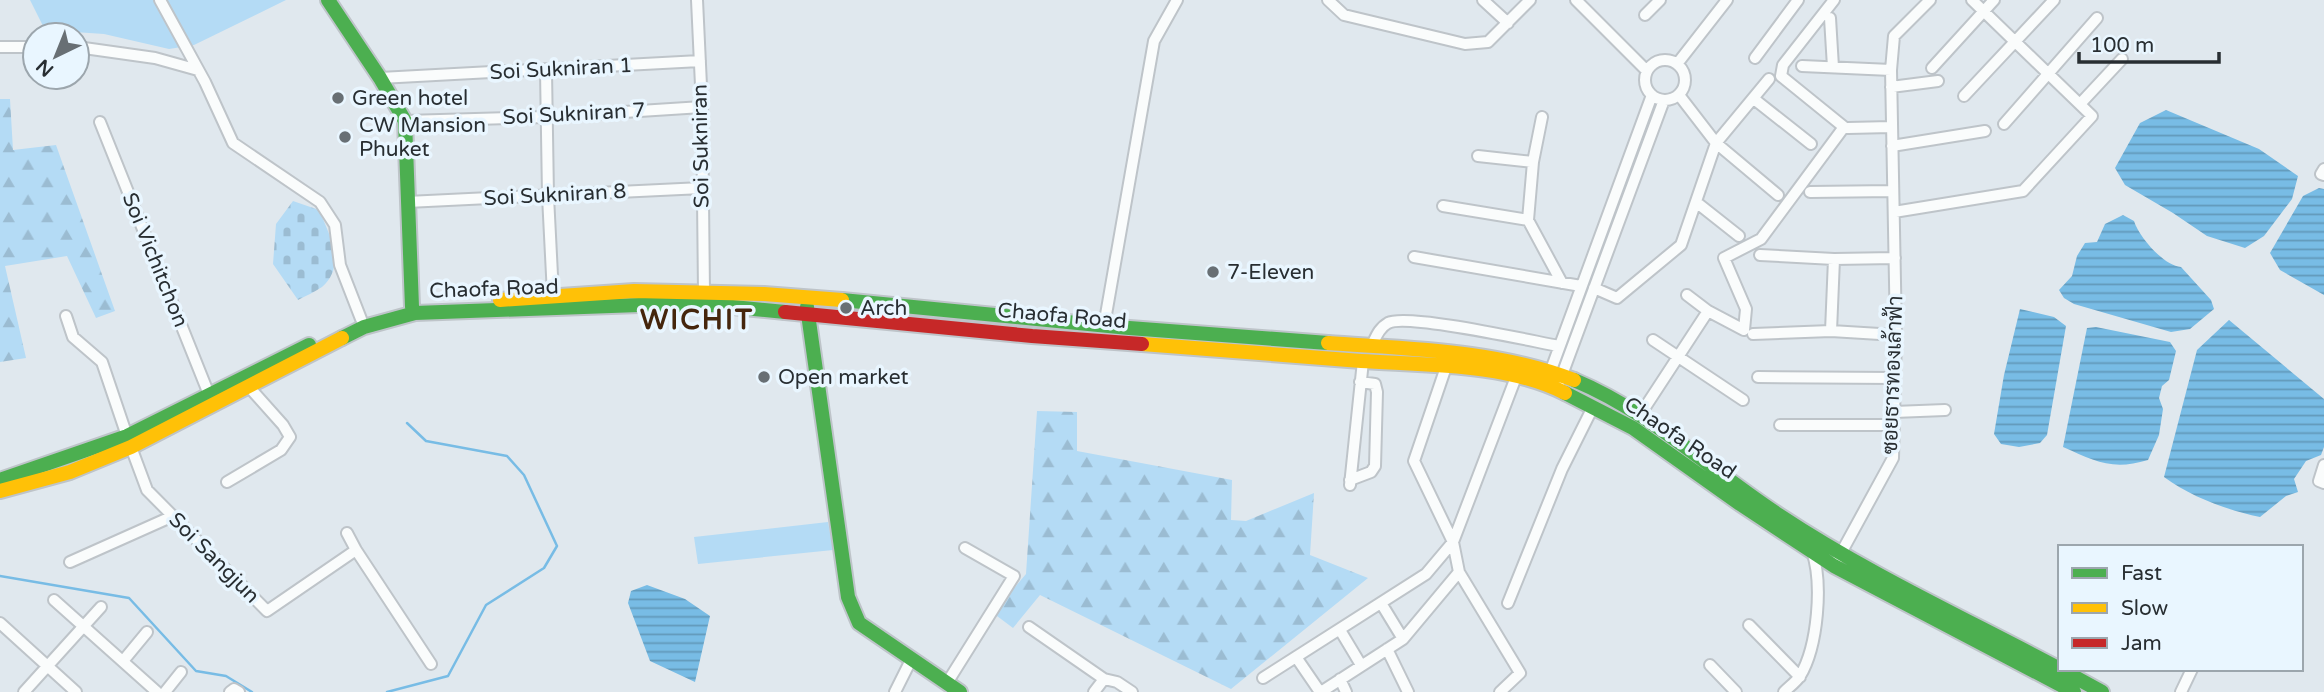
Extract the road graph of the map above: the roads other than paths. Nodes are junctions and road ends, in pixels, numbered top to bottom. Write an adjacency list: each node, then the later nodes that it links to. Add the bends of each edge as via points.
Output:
1 (160, 0): 34 (street)
2 (328, 0): 38 (main road)
3 (697, 0): 28 (street, Soi Sukniran)
4 (1177, 0): 91 (street, via 1154,41)
5 (1328, 0): 21 (street, via 1344,15 1465,44 1489,42)
6 (1483, 0): 21 (street)
7 (1530, 0): 21 (street)
8 (1576, 0): 36 (street)
9 (1660, 0): 18 (street)
10 (1727, 0): 29 (street)
11 (1798, 0): 26 (street)
12 (1834, 0): 87 (street, via 1783,65 1781,76 1844,127 1761,239 1724,258 1746,309 1744,330)
13 (1930, 0): 33 (street, ซอยธารทองเล้าฟ้า, via 1895,36)
14 (1972, 0): 17 (street)
15 (1994, 0): 17 (street)
16 (2054, 0): 22 (street)
17 (1984, 11): 22 (street); 32 (street)
18 (1645, 15)
19 (1830, 18): 31 (street)
20 (2097, 18): 37 (street)
21 (1508, 23)
22 (2015, 42): 37 (street); 44 (street)
23 (0, 47): 24 (street)
24 (21, 47)
25 (91, 49): 34 (street, via 155,58)
26 (1755, 58)
27 (2122, 59): 47 (street)
28 (699, 61): 35 (street, Soi Sukniran 1); 48 (street, Soi Sukniran)
29 (1677, 64): 36 (street, via 1657,62); 43 (street, via 1685,83)
30 (1802, 66): 31 (street)
31 (1833, 67): 33 (street)
32 (1932, 68)
33 (1891, 70): 41 (street, ซอยธารทองเล้าฟ้า)
34 (198, 71): 90 (street, via 233,144 320,202 335,225 340,265)
35 (547, 71): 38 (street, Soi Sukniran 1); 49 (street)
36 (1647, 71): 42 (street, via 1645,81)
37 (2048, 74): 47 (street); 53 (street)
38 (380, 78): 51 (main road)
39 (1769, 79): 45 (street)
40 (1938, 81): 41 (street)
41 (1891, 87): 54 (street, ซอยธารทองเล้าฟ้า)
42 (1652, 95): 46 (street); 80 (street)
43 (1679, 95): 46 (street); 57 (street)
44 (1964, 96)
45 (1754, 99): 57 (street); 58 (street)
46 (1664, 100): 81 (street)
47 (2080, 104): 72 (street, via 2092,116 2023,191)
48 (702, 107): 49 (street, Soi Sukniran 7); 64 (street, Soi Sukniran)
49 (546, 117): 51 (street, Soi Sukniran 7); 68 (street)
50 (1542, 117): 61 (street)
51 (405, 121): 69 (main road)
52 (100, 122): 107 (street, Soi Vichitchon)
53 (2004, 124)
54 (1892, 127): 55 (street); 59 (street, ซอยธารทองเล้าฟ้า)
55 (1848, 128)
56 (1985, 131): 59 (street)
57 (1716, 143): 67 (street); 70 (street)
58 (1811, 144)
59 (1892, 146): 65 (street, ซอยธารทองเล้าฟ้า)
60 (1478, 156): 61 (street)
61 (1533, 162): 73 (street)
62 (2324, 169): 63 (street)
63 (2324, 175)
64 (702, 188): 68 (street, Soi Sukniran 8); 82 (street, Soi Sukniran)
65 (1893, 191): 66 (street); 72 (street, ซอยธารทองเล้าฟ้า)
66 (1810, 192)
67 (1778, 195)
68 (548, 196): 69 (street, Soi Sukniran 8); 83 (street)
69 (407, 202): 86 (main road)
70 (1696, 202): 74 (street); 81 (street, via 1681,245 1617,298)
71 (1443, 206): 73 (street)
72 (1894, 212): 77 (street, ซอยธารทองเล้าฟ้า)
73 (1528, 220): 79 (street)
74 (1739, 236)
75 (1759, 255): 78 (street)
76 (1414, 257): 79 (street)
77 (1895, 258): 78 (street); 94 (street, ซอยธารทองเล้าฟ้า)
78 (1834, 259): 92 (street)
79 (1562, 283): 80 (street)
80 (1581, 286): 97 (street)
81 (1594, 288): 104 (street)
82 (704, 292): 83 (main road, Chaofa Road); 85 (main road, Chaofa Road)
83 (553, 295): 86 (main road, Chaofa Road)
84 (1687, 295): 87 (street)
85 (806, 296): 88 (main road); 91 (main road, Chaofa Road)
86 (412, 307): 90 (main road, Chaofa Road)
87 (1709, 311): 98 (street)
88 (808, 314): 99 (main road, Chaofa Road); 106 (main road, Chaofa Road, via 712,305 415,313 364,327); 144 (main road, via 848,597 859,624)
89 (66, 316): 115 (street, Soi Sangjun, via 73,337 102,362)
90 (360, 319): 107 (main road, Chaofa Road)
91 (1104, 326): 96 (main road, Chaofa Road)
92 (1831, 331): 93 (street); 94 (street)
93 (1753, 334)
94 (1896, 335): 103 (street, ซอยธารทองเล้าฟ้า)
95 (1653, 340): 98 (street)
96 (1373, 345): 97 (street, via 1384,326 1402,321); 104 (main road, Chaofa Road, via 1475,354)
97 (1559, 346): 104 (street)
98 (1678, 357): 108 (street); 112 (street)
99 (1363, 361): 100 (main road, Chaofa Road); 105 (street)
100 (1447, 364): 101 (main road, Chaofa Road); 123 (street, via 1414,461)
101 (1516, 377): 104 (main road, Chaofa Road); 123 (street)
102 (1758, 377): 103 (street)
103 (1895, 378): 111 (street, ซอยธารทองเล้าฟ้า)
104 (1554, 381): 109 (main road, Chaofa Road); 112 (main road, Chaofa Road, via 1612,397)
105 (1360, 382): 105 (street, via 1350,482 1375,466 1377,392 1375,384)
106 (249, 387): 115 (main road, Chaofa Road); 118 (street, via 290,437 281,450)
107 (210, 397): 115 (main road, Chaofa Road)
108 (1743, 400)
109 (1593, 407): 126 (main road, Chaofa Road, via 1633,428); 133 (street, via 1562,469)
110 (1945, 410): 111 (street)
111 (1894, 412): 114 (street, ซอยธารทองเล้าฟ้า)
112 (1640, 415): 127 (main road, Chaofa Road, via 1800,530)
113 (1780, 425): 114 (street)
114 (1894, 425): 127 (street, ซอยธารทองเล้าฟ้า, via 1893,458)
115 (129, 442): 117 (main road, Chaofa Road); 120 (main road, Chaofa Road, via 70,472); 121 (street, Soi Sangjun, via 147,491)
116 (2324, 465): 119 (street, via 2319,481)
117 (0, 480)
118 (227, 482)
119 (2324, 483)
120 (0, 491)
121 (173, 516): 125 (street, Soi Sangjun, via 267,611); 128 (street)
122 (347, 533): 125 (street)
123 (1453, 542): 130 (street); 132 (street, via 1426,574)
124 (965, 548): 158 (street, via 1014,576)
125 (356, 550): 146 (street)
126 (1812, 551): 129 (main road, Chaofa Road); 154 (street, via 1817,566 1815,637)
127 (1842, 552): 129 (street, ซอยธารทองเล้าฟ้า); 150 (main road, Chaofa Road)
128 (70, 562)
129 (1834, 566): 175 (main road, Chaofa Road)
130 (1459, 572): 141 (street); 172 (street, via 1520,673)
131 (54, 600): 136 (street)
132 (1381, 603): 139 (street); 141 (street)
133 (1508, 603)
134 (101, 607): 136 (street)
135 (0, 623): 149 (street)
136 (85, 625): 145 (street); 149 (street)
137 (1749, 625): 154 (street)
138 (1029, 627): 155 (street)
139 (1340, 630): 143 (street); 147 (street)
140 (147, 632): 145 (street)
141 (1403, 639): 142 (street)
142 (1387, 649): 147 (street); 171 (street)
143 (1296, 657): 156 (street); 169 (street)
144 (912, 658): 158 (main road); 165 (street)
145 (123, 660): 161 (street)
146 (431, 664)
147 (1361, 665): 157 (street)
148 (1710, 665): 173 (street)
149 (47, 666): 159 (street); 160 (street)
150 (2058, 668)
151 (181, 671): 162 (street)
152 (2064, 671): 176 (main road, Chaofa Road)
153 (2191, 671): 177 (street)
154 (1800, 677): 174 (street)
155 (1104, 678): 167 (street); 168 (street)
156 (1263, 678)
157 (1340, 679): 169 (street); 170 (street)
158 (947, 682): 166 (main road)
159 (24, 692)
160 (76, 692)
161 (157, 692)
162 (165, 692)
163 (230, 692): 164 (street, via 234,688)
164 (239, 692)
165 (895, 692)
166 (960, 692)
167 (1094, 692)
168 (1132, 692)
169 (1321, 692)
170 (1346, 692)
171 (1408, 692)
172 (1500, 692)
173 (1736, 692)
174 (1784, 692)
175 (2074, 692)
176 (2102, 692)
177 (2181, 692)

